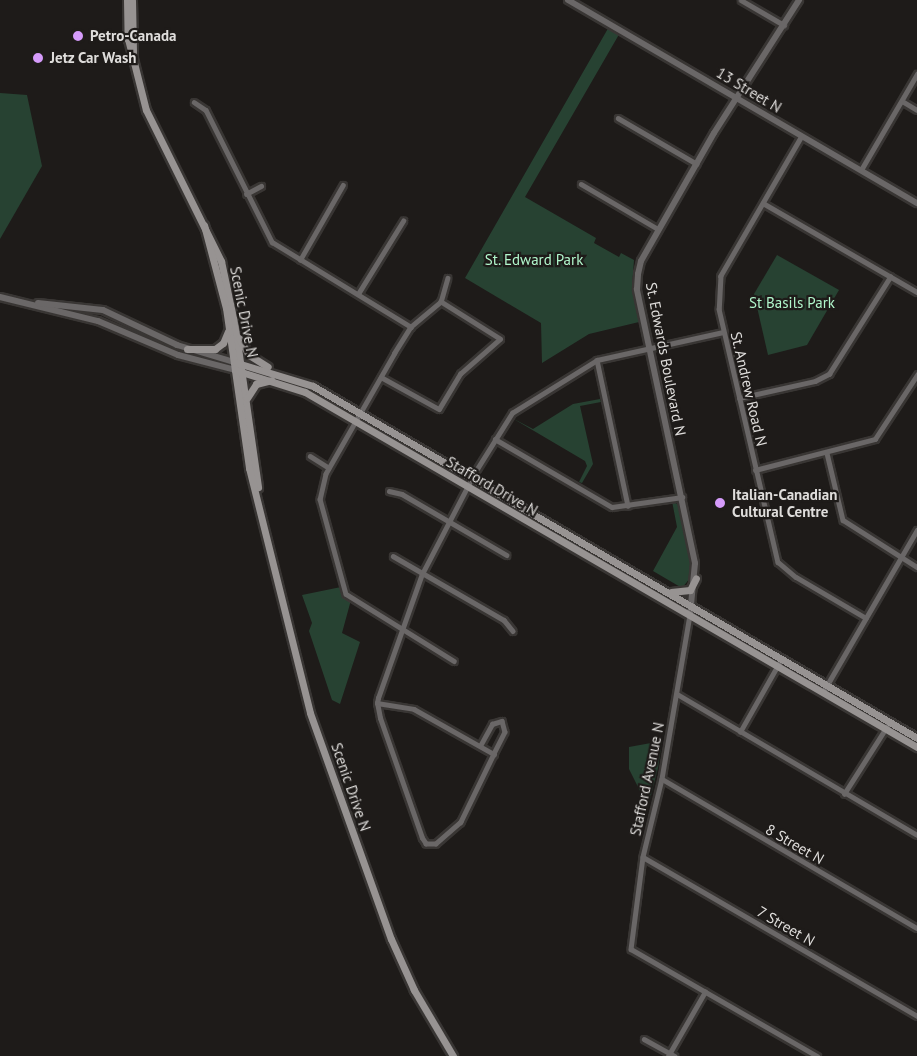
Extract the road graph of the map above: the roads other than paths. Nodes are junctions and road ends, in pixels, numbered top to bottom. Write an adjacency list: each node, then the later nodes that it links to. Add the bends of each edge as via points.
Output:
1 (127, 0): 7 (main road, Scenic Drive N)
2 (132, 0): 7 (main road, Scenic Drive N)
3 (568, 0): 9 (street, 13 Street N)
4 (741, 0): 6 (street)
5 (799, 0): 6 (street, St. Edwards Boulevard N)
6 (784, 25): 9 (street, St. Edwards Boulevard N)
7 (132, 54): 33 (main road, Scenic Drive N, via 150,118 221,261)
8 (917, 74): 10 (street)
9 (738, 96): 14 (street, 13 Street N); 15 (street, St. Edwards Boulevard N)
10 (902, 101): 12 (street); 16 (street)
11 (194, 102): 20 (street, via 206,110)
12 (917, 110)
13 (618, 118): 15 (street)
14 (802, 135): 16 (street, 13 Street N); 22 (street, St. Andrew Road N)
15 (697, 164): 24 (street, St. Edwards Boulevard N)
16 (861, 170): 21 (street, 13 Street N)
17 (581, 184): 24 (street)
18 (343, 185): 25 (street)
19 (261, 186): 20 (street)
20 (246, 194): 25 (street, via 272,242)
21 (917, 202)
22 (763, 203): 26 (street); 35 (street, St. Andrew Road N, via 721,276 718,299)
23 (402, 221): 29 (street)
24 (658, 229): 36 (street, St. Edwards Boulevard N, via 641,261 637,289)
25 (300, 260): 29 (street)
26 (890, 277): 28 (street); 43 (street, via 829,374 815,381)
27 (448, 278): 31 (street)
28 (917, 292)
29 (358, 294): 34 (street)
30 (0, 297): 32 (street, Stafford Drive N)
31 (441, 302): 34 (street); 42 (street, via 500,339 460,374 439,409)
32 (31, 303): 37 (street, Stafford Drive N, via 103,310); 39 (street, Stafford Drive N, via 106,323 178,355)
33 (232, 326): 37 (main road, via 217,347 206,351); 39 (main road, Scenic Drive N); 41 (main road, via 249,355)
34 (411, 327): 42 (street)
35 (723, 332): 36 (street); 43 (street, St. Andrew Road N)
36 (650, 347): 38 (street); 56 (street, St. Edwards Boulevard N)
37 (187, 349): 39 (street, Stafford Drive N)
38 (597, 360): 47 (street, via 512,413); 57 (street)
39 (238, 366): 41 (main road, Stafford Drive N); 44 (main road, Scenic Drive N); 58 (main road, Scenic Drive N, via 249,468)
40 (917, 375): 48 (street, via 879,436)
41 (279, 377): 44 (main road, via 256,384 247,395); 45 (main road, Stafford Drive N, via 313,386); 46 (main road, Stafford Drive N)
42 (381, 377): 45 (street)
43 (739, 398): 52 (street, St. Andrew Road N)
44 (247, 406): 58 (main road, Scenic Drive N)
45 (359, 414): 46 (street); 53 (main road, Stafford Drive N)
46 (356, 423): 50 (street); 54 (main road, Stafford Drive N)
47 (495, 439): 51 (street); 57 (street, via 612,507)
48 (827, 453): 52 (street); 63 (street, via 843,520)
49 (310, 456): 50 (street)
50 (329, 468): 71 (street, via 321,488 321,506 341,587 356,603)
51 (477, 469)
52 (755, 470): 70 (street, St. Andrew Road N, via 778,562)
53 (471, 480): 54 (street); 67 (main road, Stafford Drive N)
54 (467, 487): 59 (street); 69 (main road, Stafford Drive N)
55 (389, 491): 59 (street)
56 (682, 497): 57 (street); 66 (street, St. Edwards Boulevard N)
57 (628, 506)
58 (260, 514): 94 (main road, Scenic Drive N, via 294,658 345,815 403,966)
59 (448, 521): 61 (street); 65 (street)
60 (917, 530): 63 (street)
61 (507, 555)
62 (393, 556): 65 (street)
63 (901, 557): 64 (street); 70 (street)
64 (917, 567)
65 (422, 573): 71 (street); 72 (street, via 504,620)
66 (696, 578): 67 (main road, via 685,593); 68 (street, St. Edwards Boulevard N)
67 (669, 592): 68 (main road, Stafford Drive N)
68 (692, 606): 69 (street, St. Edwards Boulevard N); 73 (main road, Stafford Drive N)
69 (690, 615): 75 (main road, Stafford Drive N); 77 (street, Stafford Avenue N)
70 (866, 618): 76 (street)
71 (401, 630): 74 (street); 78 (street)
72 (513, 631)
73 (782, 657): 75 (street); 76 (main road, Stafford Drive N)
74 (454, 661)
75 (778, 665): 76 (main road, Stafford Drive N); 80 (street)
76 (826, 688): 79 (main road, Stafford Drive N)
77 (677, 694): 80 (street); 85 (street, Stafford Avenue N)
78 (377, 703): 82 (street, via 414,709); 84 (street, via 426,843 436,844 458,827)
79 (887, 725): 81 (main road, Stafford Drive N); 83 (main road, Stafford Drive N); 86 (street)
80 (740, 732): 86 (street)
81 (917, 738)
82 (480, 746): 84 (street); 84 (street, via 492,724 502,721 505,732)
83 (917, 747)
84 (494, 754)
85 (662, 779): 88 (street, Stafford Avenue N); 89 (street, 8 Street N)
86 (844, 794): 87 (street)
87 (917, 835)
88 (643, 857): 90 (street, Stafford Avenue N, via 631,949); 91 (street, 7 Street N)
89 (917, 928)
90 (705, 992): 93 (street); 96 (street)
91 (917, 1016)
92 (644, 1039): 93 (street)
93 (669, 1054): 95 (street)
94 (453, 1056)
95 (675, 1056)
96 (817, 1056)

